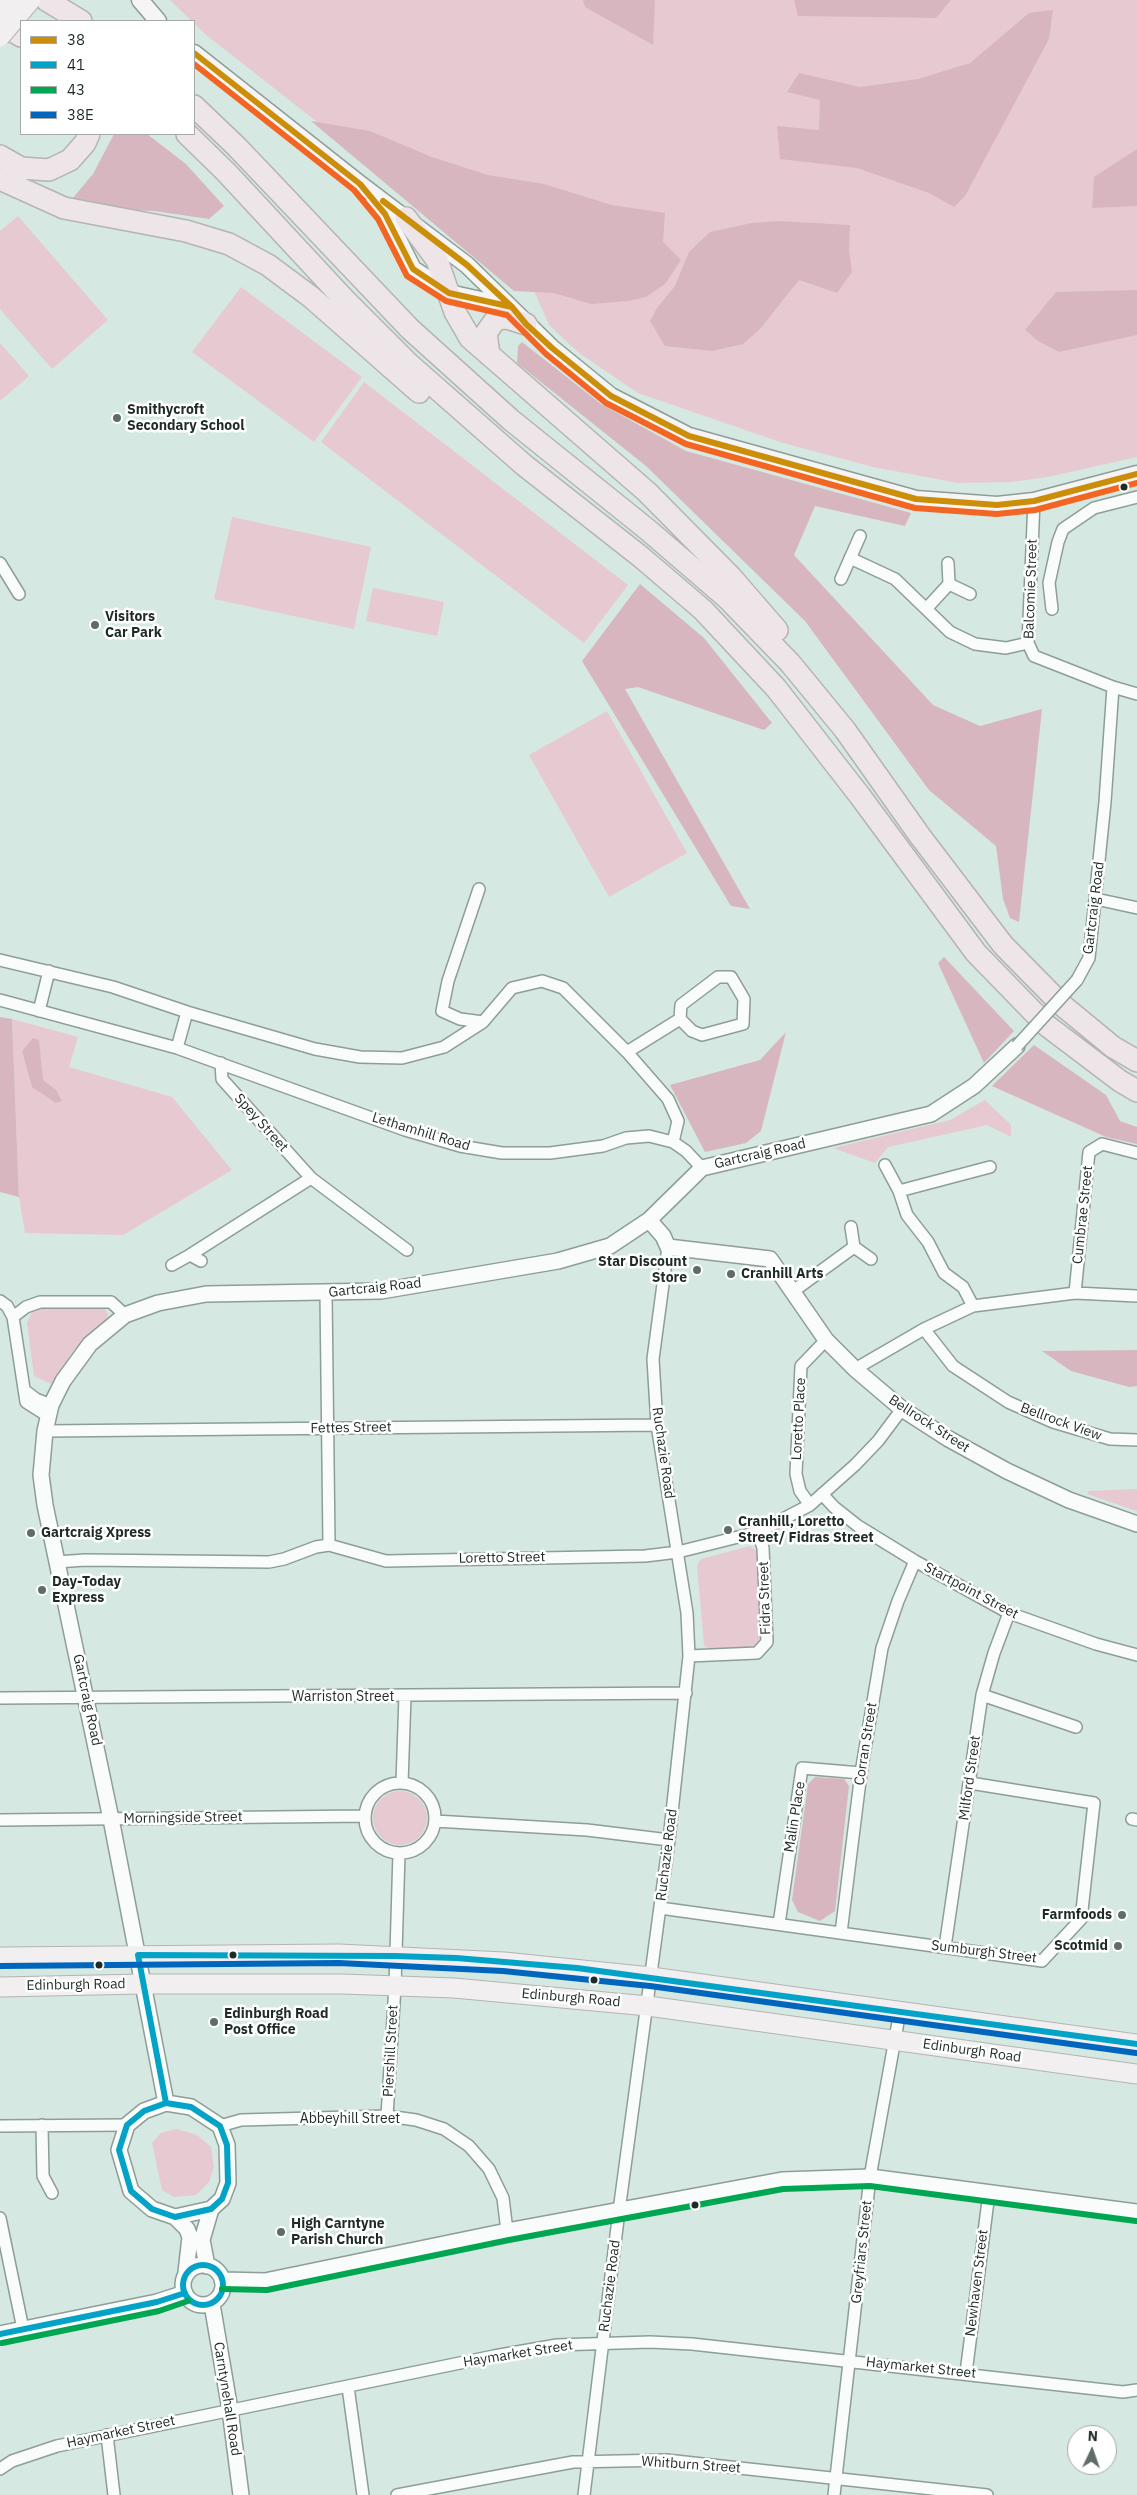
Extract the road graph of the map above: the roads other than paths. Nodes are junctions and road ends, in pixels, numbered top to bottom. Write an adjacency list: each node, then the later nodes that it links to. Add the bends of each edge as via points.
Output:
1 (12, 0): 6 (main road, bridge)
2 (31, 0): 12 (main road, bridge)
3 (46, 0): 8 (highway)
4 (140, 0): 9 (main road)
5 (0, 9): 7 (highway)
6 (0, 15)
7 (24, 20)
8 (79, 20)
9 (157, 20)
10 (0, 24): 11 (highway)
11 (20, 35)
12 (0, 37)
13 (195, 54): 19 (main road)
14 (195, 107): 44 (highway, via 410,330 511,420 727,598 790,663)
15 (89, 135): 17 (highway, via 74,156 49,170 21,168)
16 (188, 135): 25 (highway, via 409,364)
17 (0, 156)
18 (0, 180): 25 (highway, via 64,208 186,231 229,244 268,265 430,401)
19 (360, 184): 20 (main road); 21 (main road, via 385,214 413,269)
20 (406, 218): 21 (highway, via 437,260); 22 (main road, via 467,264)
21 (449, 294): 22 (main road); 24 (highway, via 470,338)
22 (512, 307): 23 (main road)
23 (526, 324): 24 (highway, via 501,317 496,319 486,334); 28 (main road, via 611,396 689,436 916,499 997,505)
24 (489, 354): 44 (highway, via 647,492 731,577 800,656)
25 (524, 465): 60 (highway, via 703,610 776,688 976,953 1046,1025 1120,1081)
26 (1137, 474): 28 (main road)
27 (1137, 497): 35 (street, via 1094,508 1064,529)
28 (1034, 501): 34 (street, Balcomie Street)
29 (860, 536): 30 (street)
30 (850, 558): 33 (street); 39 (street, via 895,579)
31 (0, 563): 37 (street)
32 (948, 563): 36 (street)
33 (841, 579)
34 (1030, 582): 35 (street); 41 (street, Balcomie Street)
35 (1049, 583): 40 (street)
36 (949, 584): 38 (street); 39 (street)
37 (19, 594)
38 (970, 594)
39 (926, 609): 41 (street, via 950,632 975,644 1006,648)
40 (1052, 609)
41 (1028, 643): 42 (street, Balcomie Street, via 1034,656)
42 (1113, 687): 43 (street, Balcomie Street); 46 (street, Gartcraig Road)
43 (1137, 694)
44 (845, 730): 58 (highway, via 1003,945 1062,1005 1114,1047)
45 (480, 889): 54 (street, via 448,981 442,1011 460,1019)
46 (1096, 899): 47 (street); 55 (street, Gartcraig Road, bridge, via 1089,958 1077,980)
47 (1137, 908)
48 (0, 960): 49 (street)
49 (49, 971): 51 (street); 52 (street, via 113,987)
50 (0, 1000): 51 (street, Lethamhill Road)
51 (39, 1011): 56 (street, Lethamhill Road)
52 (187, 1012): 54 (street, via 315,1049 360,1057 402,1058 419,1054 444,1046); 56 (street)
53 (680, 1019): 53 (street, via 681,1005 718,978 731,977 744,999 743,1024 702,1035 692,1031); 57 (street)
54 (482, 1022): 57 (street, via 512,988 542,981 563,988)
55 (1016, 1046): 65 (street, Gartcraig Road, via 974,1086 931,1114)
56 (177, 1048): 59 (street, Lethamhill Road)
57 (626, 1052): 61 (street, via 668,1099 678,1121)
58 (1137, 1061)
59 (221, 1063): 61 (street, Lethamhill Road, via 405,1130 460,1146 502,1153 550,1153 603,1146 626,1138 649,1136); 66 (street, Spey Street, via 222,1078)
60 (1137, 1090)
61 (674, 1142): 65 (street, Lethamhill Road)
62 (1137, 1153): 79 (street, Cumbrae Street, via 1102,1144 1089,1152)
63 (884, 1165): 67 (street)
64 (990, 1167): 67 (street)
65 (702, 1168): 68 (street, Gartcraig Road)
66 (311, 1178): 72 (street, Spey Street); 73 (street)
67 (898, 1191): 82 (street, via 907,1215 928,1242 944,1273 963,1287)
68 (649, 1220): 70 (street); 78 (street, Gartcraig Road, via 610,1246 558,1261 381,1291)
69 (851, 1227): 71 (street)
70 (668, 1247): 77 (street, Bellrock Street, via 770,1259); 90 (street, Ruchazie Road, via 653,1359)
71 (854, 1247): 74 (street); 77 (street)
72 (407, 1250)
73 (190, 1255): 75 (street); 76 (street)
74 (871, 1259)
75 (201, 1261)
76 (172, 1265)
77 (792, 1292): 86 (street, Bellrock Street)
78 (326, 1293): 84 (street, Gartcraig Road, via 206,1294 158,1303); 91 (street)
79 (1075, 1293): 80 (street); 82 (street)
80 (1137, 1296)
81 (0, 1301): 83 (street)
82 (973, 1306): 85 (street)
83 (13, 1317): 84 (street, via 40,1302 104,1301); 89 (street, via 26,1402)
84 (122, 1318): 89 (street, Gartcraig Road, via 90,1344 62,1381)
85 (924, 1328): 87 (street); 93 (street, Bellrock View, via 953,1366 1008,1402 1053,1422 1110,1439)
86 (826, 1340): 87 (street, Bellrock Street); 95 (street, Loretto Place, via 802,1366 796,1474 800,1491)
87 (855, 1369): 88 (street, Bellrock Street)
88 (902, 1409): 94 (street, Loretto Street, via 878,1441); 96 (street, Bellrock Street, via 1007,1471 1069,1500)
89 (50, 1410): 92 (street, Gartcraig Road)
90 (657, 1425): 91 (street, Fettes Street); 99 (street, Ruchazie Road)
91 (328, 1429): 92 (street, Fettes Street); 98 (street)
92 (45, 1431): 101 (street, Gartcraig Road, via 41,1475)
93 (1137, 1440)
94 (822, 1494): 95 (street, Loretto Street); 100 (street, Startpoint Street, via 858,1526)
95 (810, 1505): 97 (street, Loretto Street)
96 (1137, 1524)
97 (758, 1532): 99 (street, Loretto Street); 104 (street, Fidra Street, via 763,1548 767,1642 757,1653)
98 (329, 1545): 99 (street, Loretto Street, via 386,1560 645,1556); 101 (street, Loretto Street, via 269,1562)
99 (678, 1552): 104 (street, Ruchazie Road, via 687,1613)
100 (915, 1561): 102 (street, Startpoint Street); 111 (street, Corran Street, via 882,1648)
101 (58, 1562): 108 (street, Gartcraig Road)
102 (1009, 1613): 103 (street, Startpoint Street); 106 (street, Milford Street)
103 (1137, 1655)
104 (689, 1656): 105 (street, Ruchazie Road)
105 (686, 1693): 107 (street, Warriston Street); 118 (street, Ruchazie Road)
106 (982, 1695): 110 (street, via 1063,1716); 113 (street, Milford Street)
107 (405, 1696): 108 (street, Warriston Street); 112 (street)
108 (86, 1697): 109 (street, Warriston Street); 115 (street, Gartcraig Road)
109 (0, 1698)
110 (1076, 1727)
111 (861, 1773): 121 (street, Malin Place, via 802,1768); 122 (street, Corran Street)
112 (402, 1783): 114 (street, via 381,1789 368,1805); 117 (street, via 417,1788 429,1800)
113 (970, 1784): 123 (street, Milford Street); 123 (street, Sumburgh Street, via 1094,1803 1081,1919 1042,1961)
114 (365, 1816): 115 (street, Morningside Street); 119 (street, via 368,1832 378,1846)
115 (111, 1819): 116 (street, Morningside Street); 124 (street, Gartcraig Road)
116 (0, 1820)
117 (435, 1821): 118 (street, via 578,1830); 119 (street, via 430,1836 419,1847)
118 (668, 1840): 120 (street, Ruchazie Road)
119 (399, 1853): 125 (street, Piershill Street)
120 (660, 1908): 121 (street, Sumburgh Street); 127 (street, Ruchazie Road)
121 (779, 1924): 122 (street, Sumburgh Street)
122 (841, 1933): 123 (street, Sumburgh Street)
123 (945, 1947)
124 (138, 1955): 125 (main road, Edinburgh Road); 126 (main road, Edinburgh Road); 128 (street, Gartcraig Road)
125 (395, 1956): 127 (main road, Edinburgh Road, via 513,1962); 129 (street, Piershill Street)
126 (0, 1957)
127 (651, 1977): 131 (street, Ruchazie Road); 132 (main road, Edinburgh Road)
128 (143, 1984): 129 (main road, Edinburgh Road); 130 (main road, Edinburgh Road); 136 (street)
129 (395, 1986): 131 (main road, Edinburgh Road, via 463,1988); 137 (street, Piershill Street)
130 (0, 1987)
131 (648, 2006): 133 (main road, Edinburgh Road); 146 (street, Ruchazie Road)
132 (900, 2011): 133 (street, Greyfriars Street); 134 (main road, Edinburgh Road)
133 (895, 2040): 135 (main road, Edinburgh Road); 142 (street, Greyfriars Street)
134 (1137, 2044)
135 (1137, 2074)
136 (166, 2103): 139 (street, via 144,2111); 141 (street, via 191,2107)
137 (387, 2116): 141 (street, Abbeyhill Street, via 241,2120); 150 (street, Abbeyhill Street, via 416,2120 444,2129 469,2146 490,2169 503,2198)
138 (42, 2125): 139 (street); 140 (street); 143 (street, via 43,2176)
139 (127, 2125): 148 (street, via 119,2150 130,2190 152,2209)
140 (0, 2126)
141 (220, 2126): 145 (street, via 227,2145 228,2183 222,2199)
142 (870, 2177): 144 (street); 146 (street, via 782,2180); 159 (street, Greyfriars Street)
143 (52, 2193)
144 (989, 2193): 147 (street); 160 (street, Newhaven Street)
145 (211, 2209): 148 (street); 151 (street, via 202,2240)
146 (619, 2210): 150 (street); 158 (street, Ruchazie Road)
147 (1137, 2212)
148 (175, 2217): 152 (street, via 190,2237)
149 (0, 2221): 156 (street)
150 (507, 2231): 153 (street, via 265,2281)
151 (207, 2266): 152 (street, via 192,2267); 153 (street)
152 (186, 2272): 154 (street)
153 (222, 2280): 155 (street, via 220,2296)
154 (185, 2293): 155 (street, via 198,2304); 156 (street, via 157,2302)
155 (212, 2304): 163 (street, Carntynehall Road)
156 (23, 2329): 157 (street)
157 (0, 2334)
158 (603, 2343): 159 (street, Haymarket Street, via 692,2344); 161 (street, Haymarket Street, via 557,2345 503,2354); 165 (street, Ruchazie Road)
159 (850, 2360): 160 (street, Haymarket Street); 167 (street, Greyfriars Street)
160 (966, 2373): 162 (street, Haymarket Street, via 1123,2392)
161 (348, 2387): 163 (street, Haymarket Street); 170 (street)
162 (1137, 2390)
163 (230, 2410): 164 (street, Haymarket Street); 169 (street, Carntynehall Road)
164 (107, 2435): 166 (street, Haymarket Street, via 57,2446 12,2461); 168 (street)
165 (588, 2461): 167 (street, Whitburn Street, via 666,2460); 171 (street, Whitburn Street); 172 (street, Ruchazie Road)
166 (0, 2469)
167 (836, 2480): 173 (street, Greyfriars Street); 174 (street, Whitburn Street)
168 (114, 2495)
169 (241, 2495)
170 (363, 2495)
171 (396, 2495)
172 (584, 2495)
173 (834, 2495)
174 (986, 2495)

